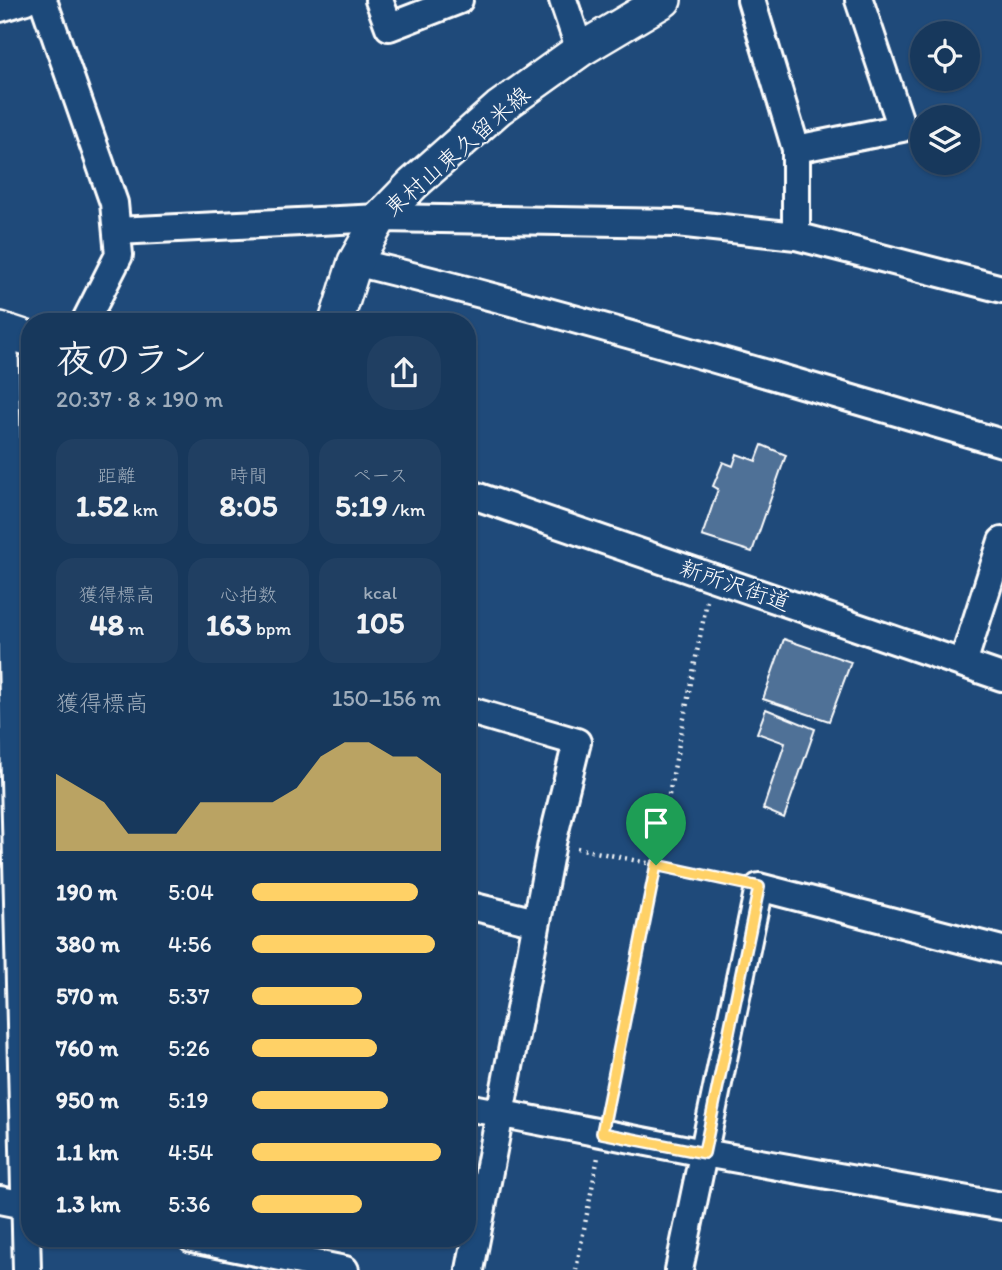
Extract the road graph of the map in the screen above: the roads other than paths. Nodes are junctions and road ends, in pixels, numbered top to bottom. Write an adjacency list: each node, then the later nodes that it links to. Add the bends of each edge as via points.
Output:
1 (379, 0): 2 (street, via 389,27)
2 (459, 0)
3 (563, 0): 8 (street)
4 (664, 0): 8 (main road, 東村山東久留米線)
5 (751, 0): 9 (street)
6 (859, 0): 9 (street, via 902,128)
7 (22, 2): 11 (street, via 114,202)
8 (580, 50): 10 (main road, 東村山東久留米線, via 499,108)
9 (796, 149): 12 (street)
10 (380, 218): 11 (street); 12 (street, via 677,223); 13 (main road, 東村山東久留米線)
11 (117, 231): 15 (street, via 120,255)
12 (796, 236): 14 (street)
13 (355, 262): 16 (main road, 東村山東久留米線); 18 (street, via 621,331)
14 (1002, 289)
15 (90, 313)
16 (339, 313)
17 (11, 333): 21 (street)
18 (1002, 443)
19 (476, 496): 22 (street, 新所沢街道)
20 (1002, 541): 22 (street)
21 (20, 576): 25 (street)
22 (963, 663): 23 (street, 新所沢街道)
23 (1002, 677)
24 (476, 713): 27 (street, via 577,742)
25 (15, 794): 28 (street)
26 (476, 907): 27 (street)
27 (536, 922): 31 (street)
28 (21, 931)
29 (1002, 950): 33 (street, via 759,887)
30 (476, 1109): 31 (street)
31 (500, 1114): 33 (street); 37 (street)
32 (21, 1126): 34 (street)
33 (704, 1153): 35 (street); 44 (street)
34 (18, 1204): 36 (street)
35 (1002, 1206)
36 (21, 1226)
37 (476, 1239)
38 (24, 1247): 41 (street)
39 (231, 1247): 42 (street)
40 (474, 1247): 43 (street)
41 (27, 1270)
42 (345, 1270)
43 (470, 1270)
44 (679, 1270)

